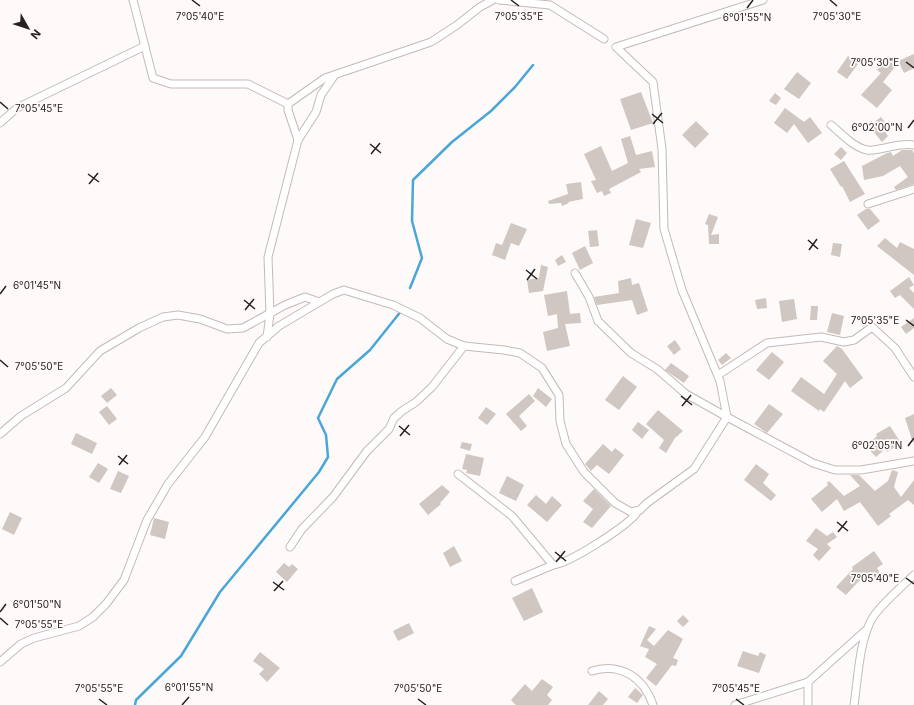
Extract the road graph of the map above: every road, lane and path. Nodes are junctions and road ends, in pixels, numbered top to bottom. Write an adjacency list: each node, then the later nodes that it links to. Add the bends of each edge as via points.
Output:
1 (132, 0): 6 (street)
2 (493, 0): 7 (street, via 431,42)
3 (498, 0): 5 (street, via 550,5)
4 (762, 0): 20 (street, via 616,47 653,82 662,149 664,229 682,290)
5 (604, 39)
6 (144, 46): 8 (street, via 153,78 171,84 248,84); 9 (street, via 18,108)
7 (334, 76): 8 (street, via 325,78); 11 (street, via 321,95 316,112)
8 (288, 104): 11 (street)
9 (0, 123)
10 (832, 125): 12 (street, via 851,142 868,150 905,143)
11 (298, 140): 17 (street, via 268,257)
12 (914, 145)
13 (914, 189): 14 (street)
14 (868, 204)
15 (575, 273): 22 (street, via 589,297 598,321 626,348 657,369 686,394)
16 (319, 302): 17 (street, via 305,296 285,304); 18 (street, via 279,326); 19 (street, via 344,290 393,305 420,318 447,339)
17 (270, 314): 18 (street); 23 (street, via 243,328 227,329 200,319 178,315 163,317 100,351 66,388 21,416)
18 (267, 337): 32 (street, via 259,343 205,437 168,484 147,520 124,580 106,604 94,617 79,626 20,644)
19 (464, 346): 26 (street, via 520,353 542,368 559,395 560,421 566,444 584,472 615,503); 27 (street, via 432,387 394,418 389,429 367,451 333,497 302,529)
20 (718, 375): 21 (street, via 767,343 821,337 844,342 854,340 872,327 895,348); 22 (street)
21 (914, 376)
22 (727, 417): 24 (street, via 813,463 835,470 861,470); 26 (street, via 694,469)
23 (0, 434)
24 (914, 461)
25 (458, 474): 28 (street, via 512,516)
26 (634, 512): 28 (street, via 636,514 622,528 578,554)
27 (290, 547)
28 (552, 565): 30 (street)
29 (914, 575): 31 (street, via 873,616)
30 (515, 581)
31 (866, 630): 34 (street); 38 (street)
32 (0, 662)
33 (592, 671): 35 (street, via 604,667 623,671 638,679)
34 (808, 682): 36 (street); 37 (street)
35 (653, 705)
36 (735, 705)
37 (808, 705)
38 (854, 705)

